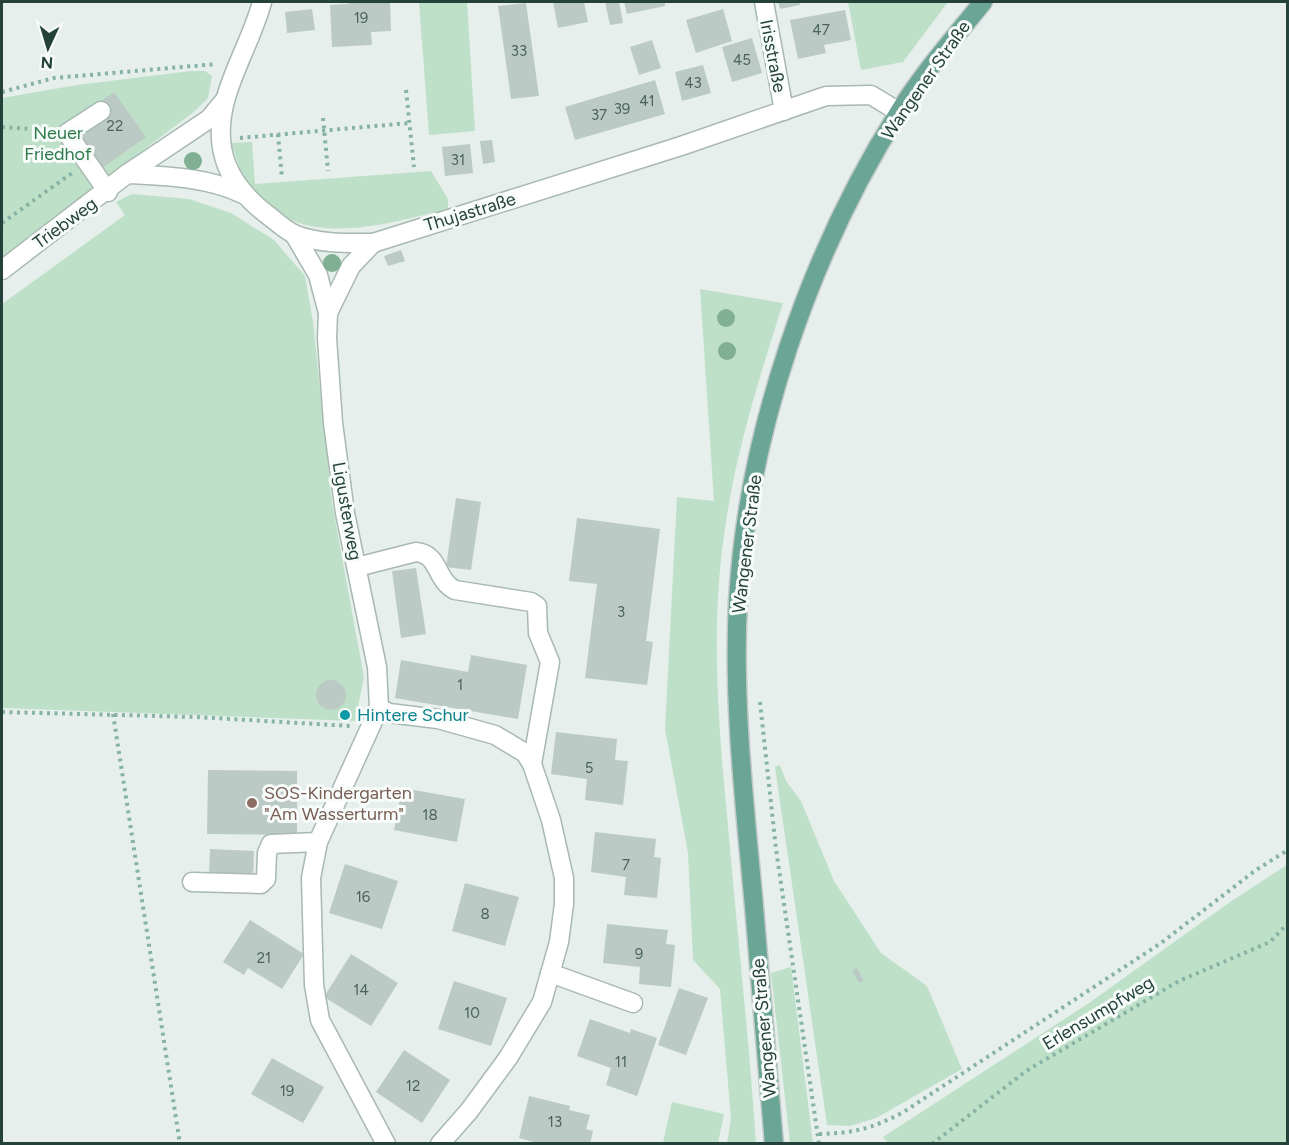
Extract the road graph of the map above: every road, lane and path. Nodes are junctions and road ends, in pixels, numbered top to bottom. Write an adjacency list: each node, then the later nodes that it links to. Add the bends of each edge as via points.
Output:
1 (262, 2): 4 (street, Thujastraße)
2 (764, 2): 9 (street, Irisstraße)
3 (983, 2): 10 (main road, Wangener Straße)
4 (241, 62): 6 (path, via 54,78); 7 (street, Thujastraße)
5 (406, 90): 12 (path)
6 (2, 92)
7 (225, 100): 17 (street, Thujastraße); 21 (street, Triebweg, via 208,119)
8 (101, 111): 15 (street)
9 (784, 111): 10 (street, Thujastraße, via 826,96 861,93 879,98); 27 (street, Thujastraße)
10 (899, 111): 47 (main road, Wangener Straße, via 823,253 774,396 747,516 738,599 738,730)
11 (323, 118): 14 (path)
12 (409, 123): 14 (path); 19 (path)
13 (2, 127): 15 (path)
14 (324, 130): 16 (path); 20 (path)
15 (67, 133): 18 (street)
16 (278, 134): 17 (path); 22 (path)
17 (221, 139): 24 (street, Thujastraße, via 231,179)
18 (88, 163): 23 (street); 25 (path)
19 (414, 167)
20 (327, 171)
21 (127, 174): 23 (street, Triebweg); 24 (street, via 224,186)
22 (282, 178)
23 (108, 192): 28 (street, Triebweg)
24 (243, 195): 26 (street, Thujastraße)
25 (2, 222)
26 (294, 234): 27 (street, Thujastraße, via 332,243); 29 (street, Ligusterweg, via 318,274)
27 (373, 243): 29 (street, Ligusterweg, via 351,266)
28 (2, 270)
29 (328, 313): 30 (street, Ligusterweg, via 333,423)
30 (357, 567): 32 (street, Ligusterweg, via 377,667); 36 (street, via 426,553 447,586 455,590 537,606 538,633 550,662)
31 (759, 699): 43 (path, via 776,849)
32 (379, 708): 35 (street); 36 (street, via 495,735 516,745)
33 (2, 712): 34 (path)
34 (113, 714): 35 (path); 44 (path)
35 (368, 728): 37 (street)
36 (532, 764): 41 (street, via 551,820 564,878 559,942)
37 (318, 843): 39 (street, via 271,844 266,879 261,884); 45 (street, via 311,878 314,985 320,1020)
38 (1287, 850): 43 (path, via 1161,943 902,1113 872,1128)
39 (192, 882)
40 (1287, 924): 49 (path, Erlensumpfweg, via 1270,942 1179,981 1026,1071)
41 (550, 973): 42 (street); 46 (street, via 542,1002 508,1058)
42 (633, 1003)
43 (819, 1134): 48 (path)
44 (180, 1143)
45 (386, 1143)
46 (440, 1143)
47 (774, 1143)
48 (819, 1143)
49 (932, 1143)

